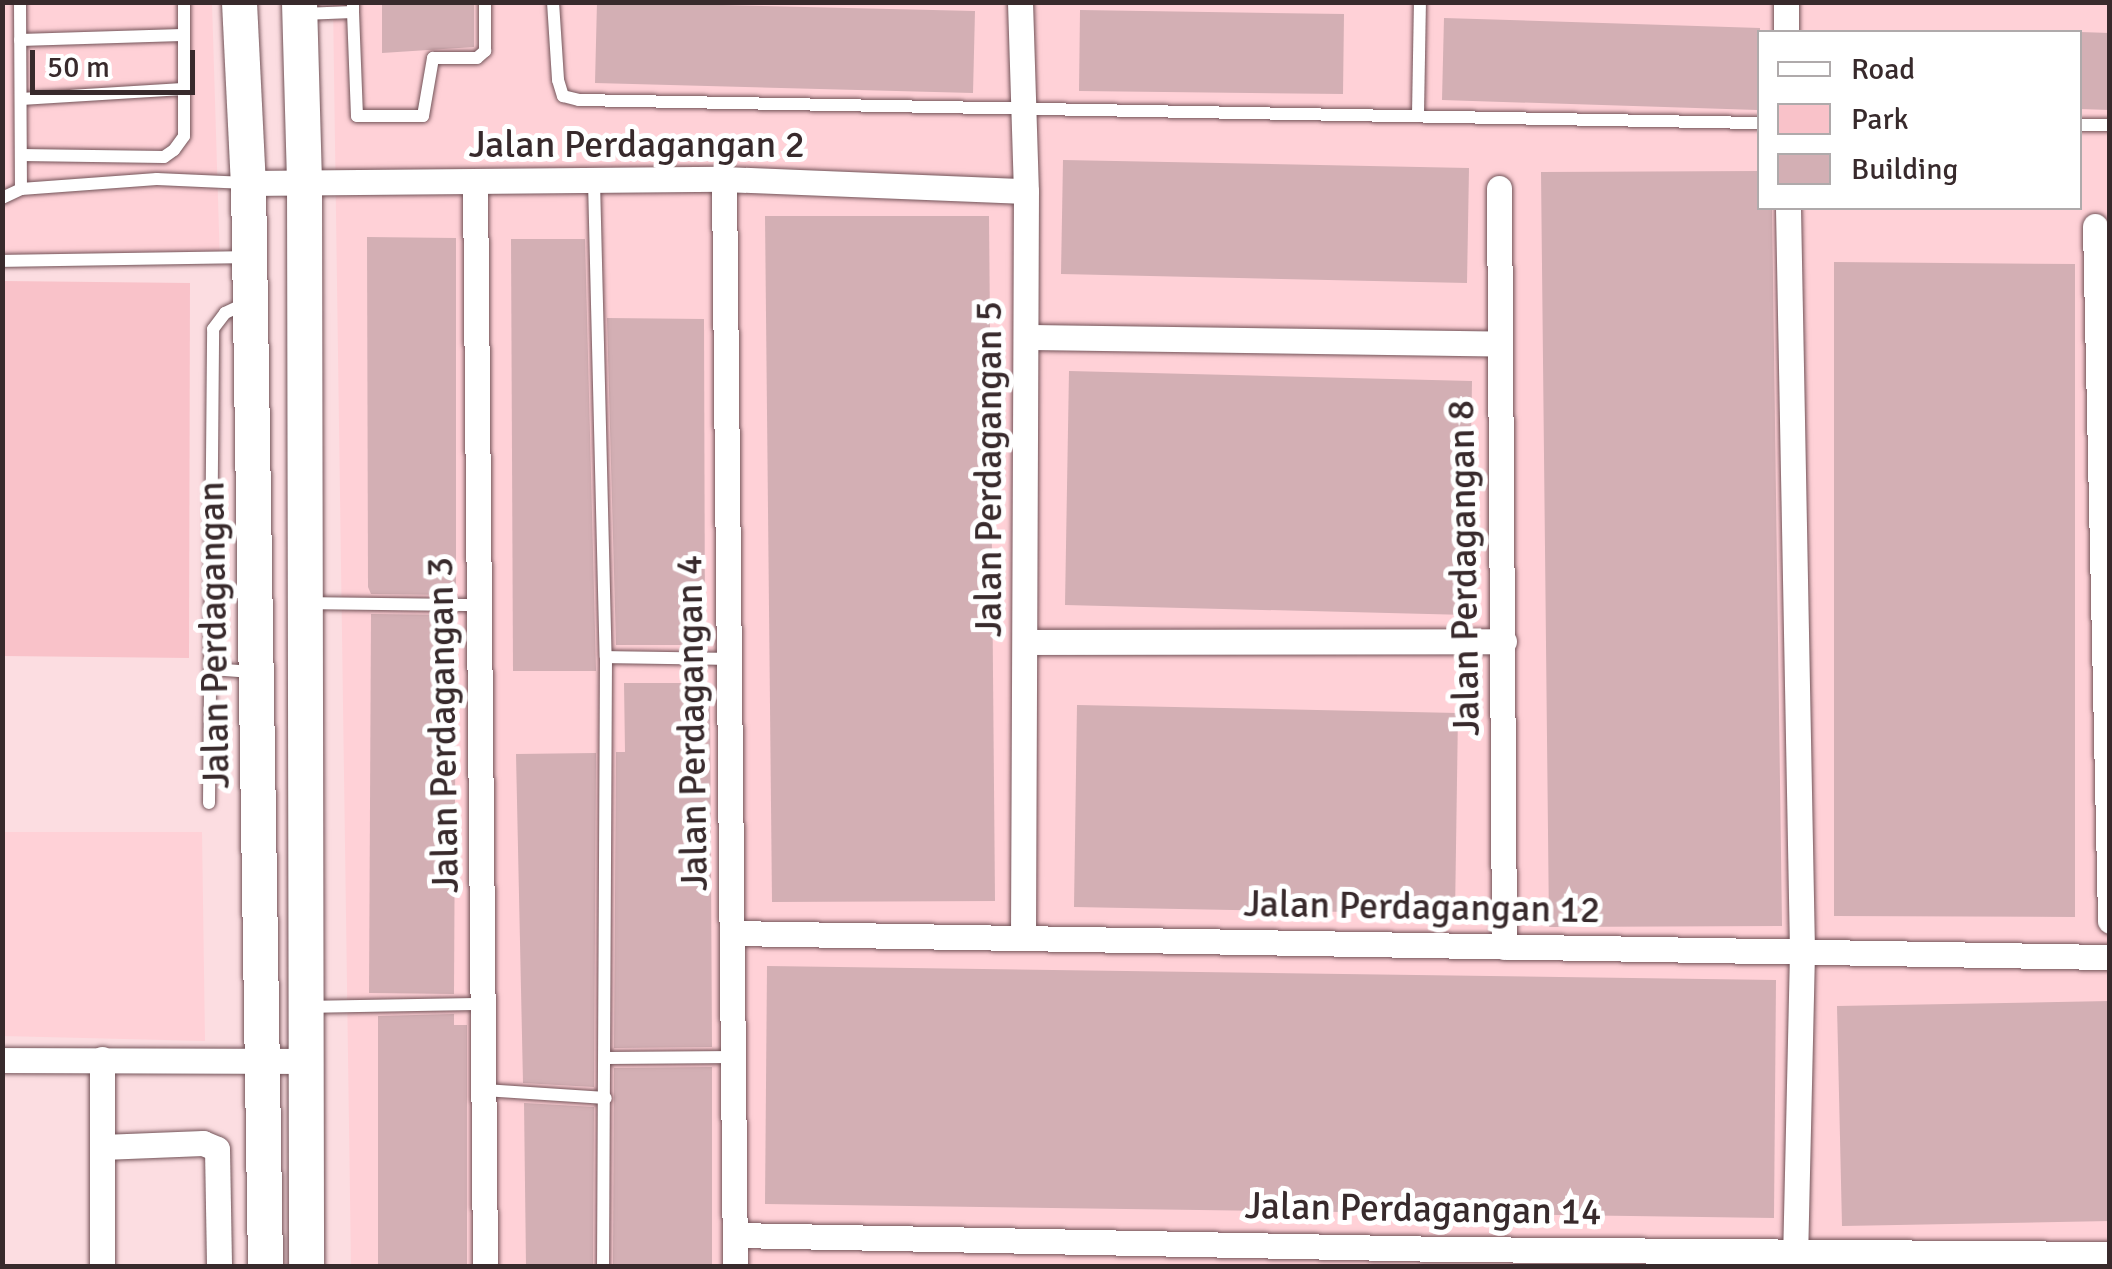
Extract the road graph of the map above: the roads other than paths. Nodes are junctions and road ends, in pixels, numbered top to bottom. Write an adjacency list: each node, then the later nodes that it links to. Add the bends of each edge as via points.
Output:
1 (20, 2): 13 (lane)
2 (184, 2): 12 (lane)
3 (239, 2): 26 (main road, Jalan Perdagangan)
4 (485, 2): 9 (lane, via 485,52 433,58 423,116 357,116)
5 (553, 2): 16 (lane, via 558,80 563,96 579,100)
6 (1020, 2): 16 (street, Jalan Perdagangan 5)
7 (1420, 2): 17 (lane)
8 (1786, 2): 11 (street)
9 (354, 7): 10 (lane)
10 (299, 8): 23 (main road)
11 (1786, 30)
12 (182, 35): 13 (lane); 14 (lane)
13 (20, 40): 15 (lane)
14 (183, 89): 15 (lane); 21 (lane, via 184,136 164,157)
15 (21, 99): 21 (lane)
16 (1022, 107): 17 (lane); 29 (street, Jalan Perdagangan 5)
17 (1418, 114): 18 (lane)
18 (1757, 123)
19 (2082, 125): 20 (lane)
20 (2110, 126)
21 (21, 155): 28 (lane)
22 (724, 180): 25 (street, Jalan Perdagangan 2); 29 (street, Jalan Perdagangan 2); 43 (street, Jalan Perdagangan 4)
23 (304, 182): 24 (street, Jalan Perdagangan 2); 26 (street, Jalan Perdagangan 2); 38 (main road)
24 (475, 182): 25 (street, Jalan Perdagangan 2); 39 (street, Jalan Perdagangan 3)
25 (594, 182): 42 (lane)
26 (248, 183): 28 (lane, via 157,180); 33 (main road, Jalan Perdagangan)
27 (1500, 188): 37 (street, Jalan Perdagangan 8)
28 (21, 189): 30 (lane)
29 (1026, 191): 36 (street, Jalan Perdagangan 5)
30 (2, 198)
31 (1788, 210): 51 (street)
32 (2094, 226): 47 (street)
33 (250, 256): 34 (lane); 35 (main road, Jalan Perdagangan)
34 (2, 261)
35 (250, 301): 44 (lane, via 225,313 213,329); 45 (main road, Jalan Perdagangan)
36 (1026, 337): 37 (street); 41 (street, Jalan Perdagangan 5)
37 (1500, 344): 40 (street, Jalan Perdagangan 8)
38 (302, 602): 39 (lane); 54 (main road)
39 (478, 605): 53 (street, Jalan Perdagangan 3)
40 (1504, 641): 41 (street); 50 (street, Jalan Perdagangan 8)
41 (1026, 642): 49 (street, Jalan Perdagangan 5)
42 (606, 657): 43 (lane); 56 (lane)
43 (729, 659): 48 (street, Jalan Perdagangan 4)
44 (211, 668): 45 (lane); 46 (lane)
45 (257, 672): 59 (main road, Jalan Perdagangan)
46 (209, 803)
47 (2110, 921)
48 (732, 933): 49 (street, Jalan Perdagangan 12); 55 (street, Jalan Perdagangan 4)
49 (1023, 936): 50 (street, Jalan Perdagangan 12)
50 (1504, 947): 51 (street, Jalan Perdagangan 12)
51 (1802, 952): 52 (street, Jalan Perdagangan 12); 66 (street)
52 (2110, 958)
53 (486, 1004): 54 (lane); 61 (street, Jalan Perdagangan 3)
54 (302, 1008): 60 (main road)
55 (733, 1057): 56 (lane); 64 (street, Jalan Perdagangan 4)
56 (607, 1058): 62 (lane)
57 (102, 1059): 58 (street); 59 (street); 63 (street)
58 (2, 1060)
59 (263, 1060): 60 (street); 69 (main road, Jalan Perdagangan)
60 (302, 1061): 70 (main road)
61 (484, 1090): 62 (lane); 71 (street, Jalan Perdagangan 3)
62 (606, 1098): 72 (lane)
63 (102, 1147): 67 (street); 68 (street, via 203,1143 217,1149)
64 (735, 1235): 66 (street, Jalan Perdagangan 14); 73 (street, Jalan Perdagangan 4)
65 (2110, 1254): 66 (street, Jalan Perdagangan 14)
66 (1794, 1258)
67 (102, 1266)
68 (219, 1266)
69 (265, 1266)
70 (306, 1266)
71 (485, 1266)
72 (603, 1266)
73 (736, 1266)

